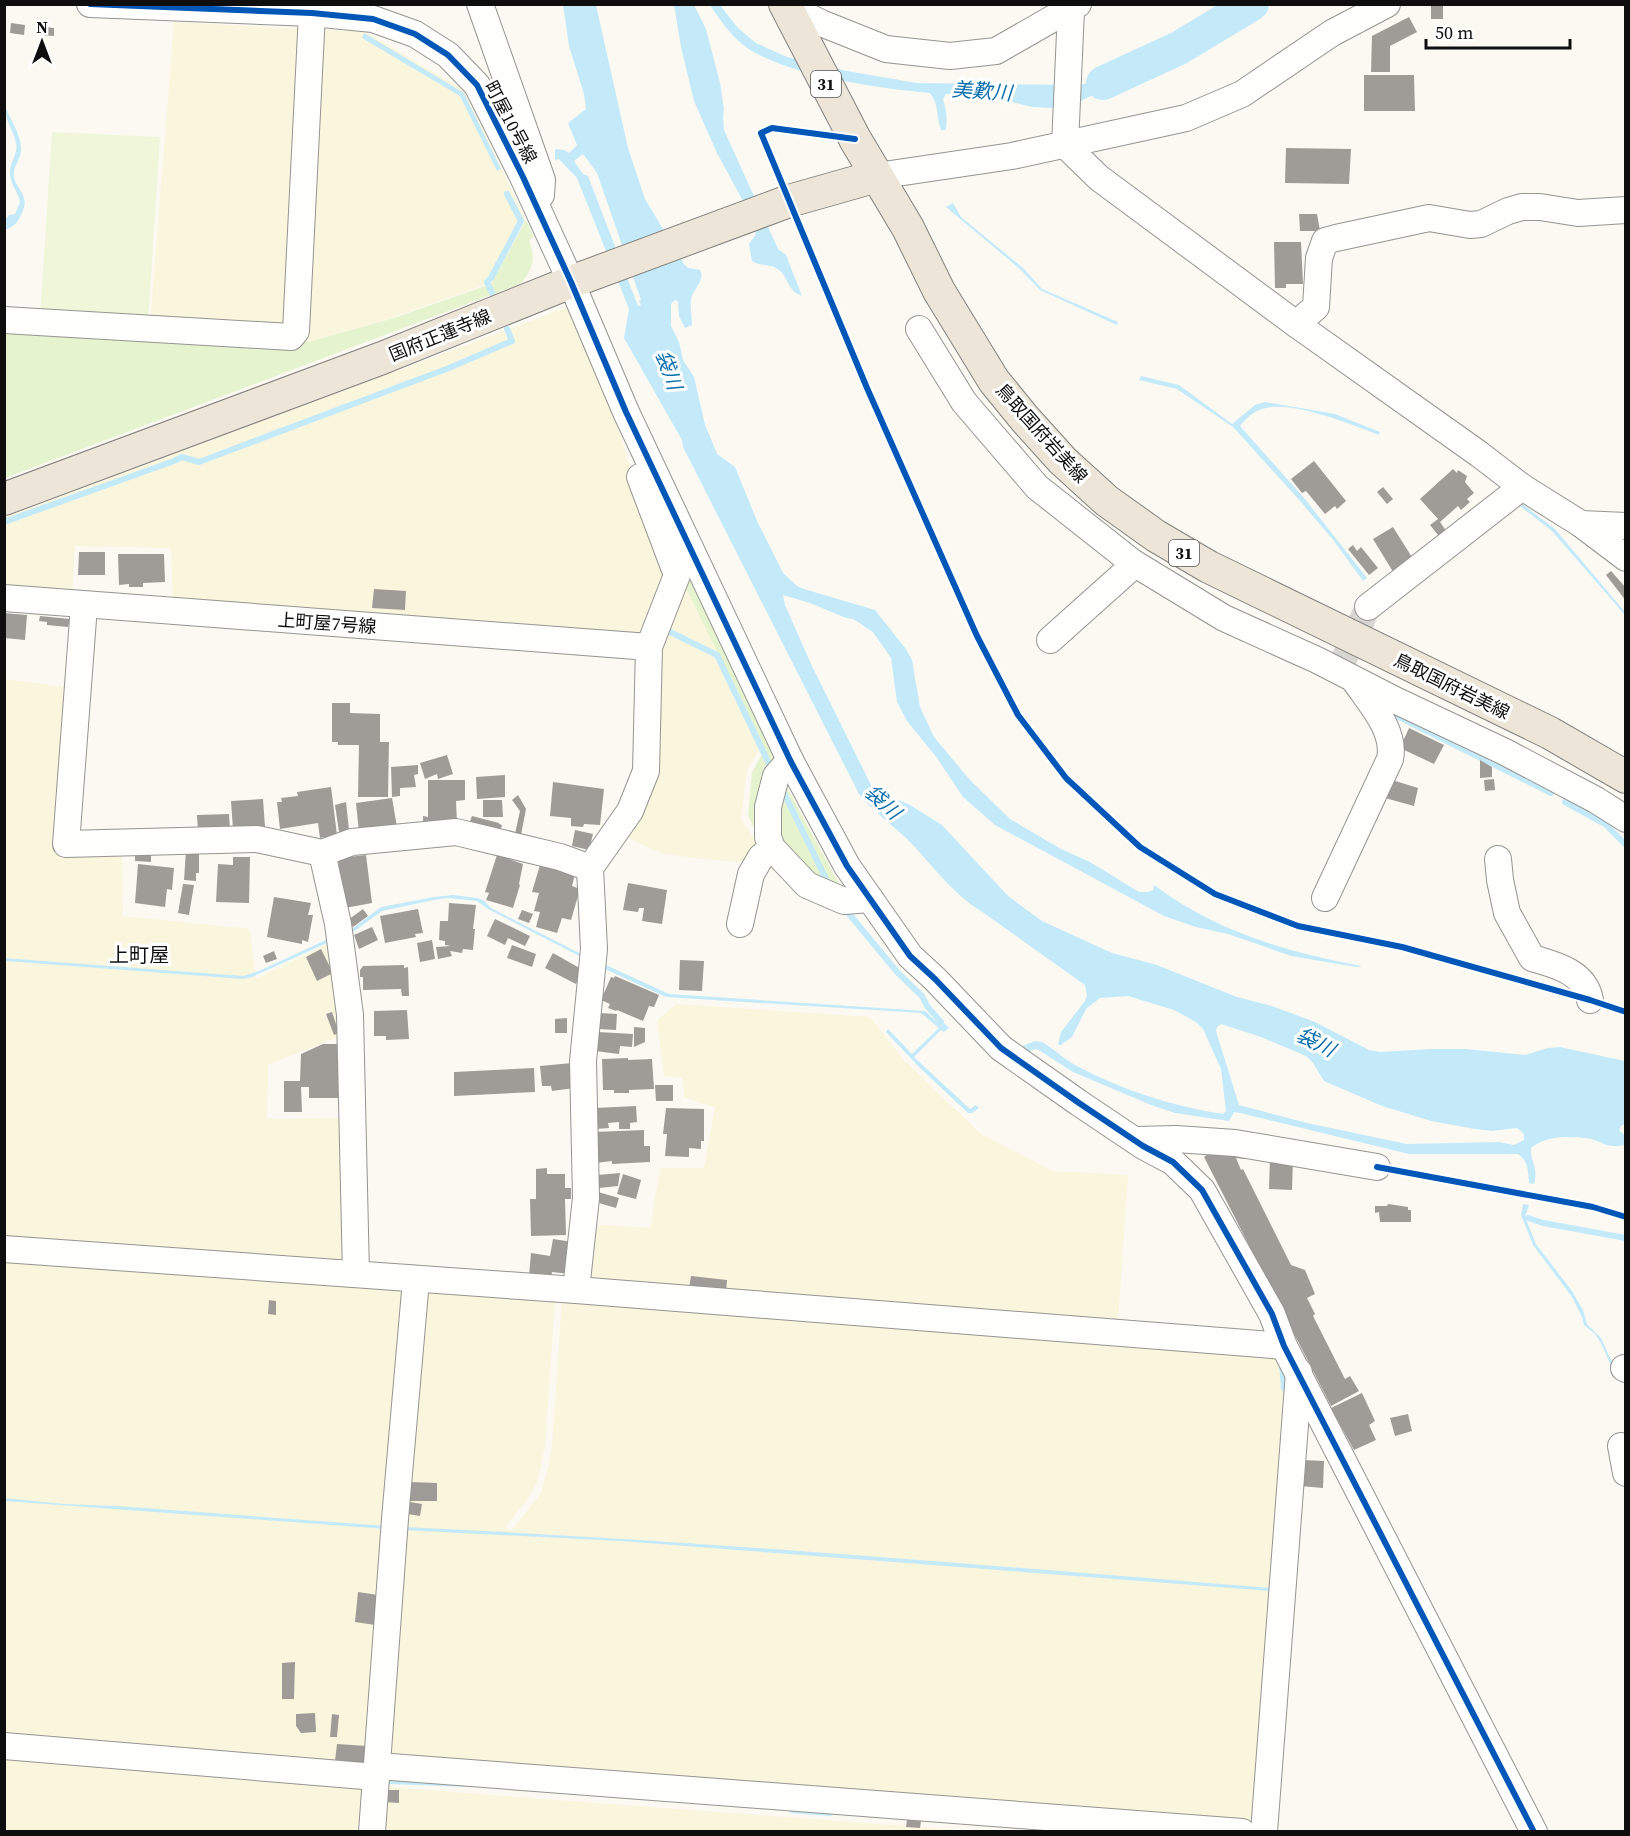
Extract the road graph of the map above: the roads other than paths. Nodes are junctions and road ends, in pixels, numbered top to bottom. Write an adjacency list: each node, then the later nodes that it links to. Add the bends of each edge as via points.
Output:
1 (90, 4): 6 (street, 町屋10号線)
2 (480, 4): 10 (street, via 542,180)
3 (1387, 4): 7 (street, via 1332,33 1242,94 1186,118)
4 (1074, 7): 5 (street, via 996,51 950,56 886,49); 7 (street)
5 (787, 8): 8 (main road, 鳥取国府岩美線 / 31)
6 (312, 13): 10 (street, 町屋10号線, via 373,19 415,34 448,55 477,86); 12 (street, via 296,331 291,338)
7 (1065, 145): 8 (street); 13 (street, via 1099,178)
8 (877, 176): 11 (main road, 国府正蓮寺線, via 776,206); 29 (main road, 鳥取国府岩美線 / 31, via 939,291 994,381 1063,461 1107,501 1209,567 1550,733)
9 (1626, 210): 13 (street, via 1578,213 1522,207 1480,224 1429,218 1336,238 1325,242 1321,252 1316,307)
10 (539, 212): 11 (street, 町屋10号線)
11 (571, 282): 15 (street, 町屋10号線); 17 (main road, 国府正蓮寺線, via 382,358)
12 (4, 320)
13 (1296, 324): 16 (street)
14 (919, 329): 21 (street, via 964,402 1031,480)
15 (626, 412): 26 (street, via 630,450 677,575); 28 (street)
16 (1522, 487): 18 (street); 24 (street)
17 (4, 499)
18 (1581, 524): 19 (street); 20 (street)
19 (1626, 526)
20 (1626, 558)
21 (1135, 564): 25 (street); 27 (street, via 1224,618)
22 (4, 598): 23 (street, 上町屋7号線)
23 (84, 606): 26 (street, 上町屋7号線); 32 (street, via 66,844 257,839)
24 (1368, 608)
25 (1050, 640)
26 (649, 647): 34 (street, via 646,771 630,811)
27 (1355, 680): 30 (street, via 1505,752); 35 (street, via 1390,737 1392,748)
28 (790, 760): 31 (street, via 776,776 768,807); 36 (street, via 847,866)
29 (1626, 777)
30 (1626, 819)
31 (772, 848): 36 (street, via 807,885 844,901); 37 (street, via 761,856 751,874)
32 (322, 853): 34 (street, via 352,842 456,832 560,856); 42 (street, via 338,924 350,1015)
33 (1498, 859): 38 (street, via 1507,913 1532,958 1560,966 1578,978 1588,988)
34 (591, 868): 44 (street, via 594,949 583,1061 586,1198)
35 (1324, 898)
36 (870, 899): 39 (street, via 910,956 1001,1048)
37 (740, 924)
38 (1590, 1000)
39 (1135, 1140): 40 (street, via 1235,1143); 45 (street, via 1173,1162 1202,1190 1272,1314)
40 (1377, 1167)
41 (4, 1248): 42 (street)
42 (356, 1274): 43 (street)
43 (416, 1280): 44 (street); 50 (street)
44 (576, 1290): 45 (street)
45 (1284, 1346): 46 (street)
46 (1299, 1371): 53 (street); 54 (street)
47 (1621, 1446): 48 (street)
48 (1626, 1473)
49 (4, 1746): 50 (street)
50 (377, 1772): 51 (street); 52 (street)
51 (372, 1832)
52 (1242, 1832)
53 (1264, 1832)
54 (1534, 1832)

